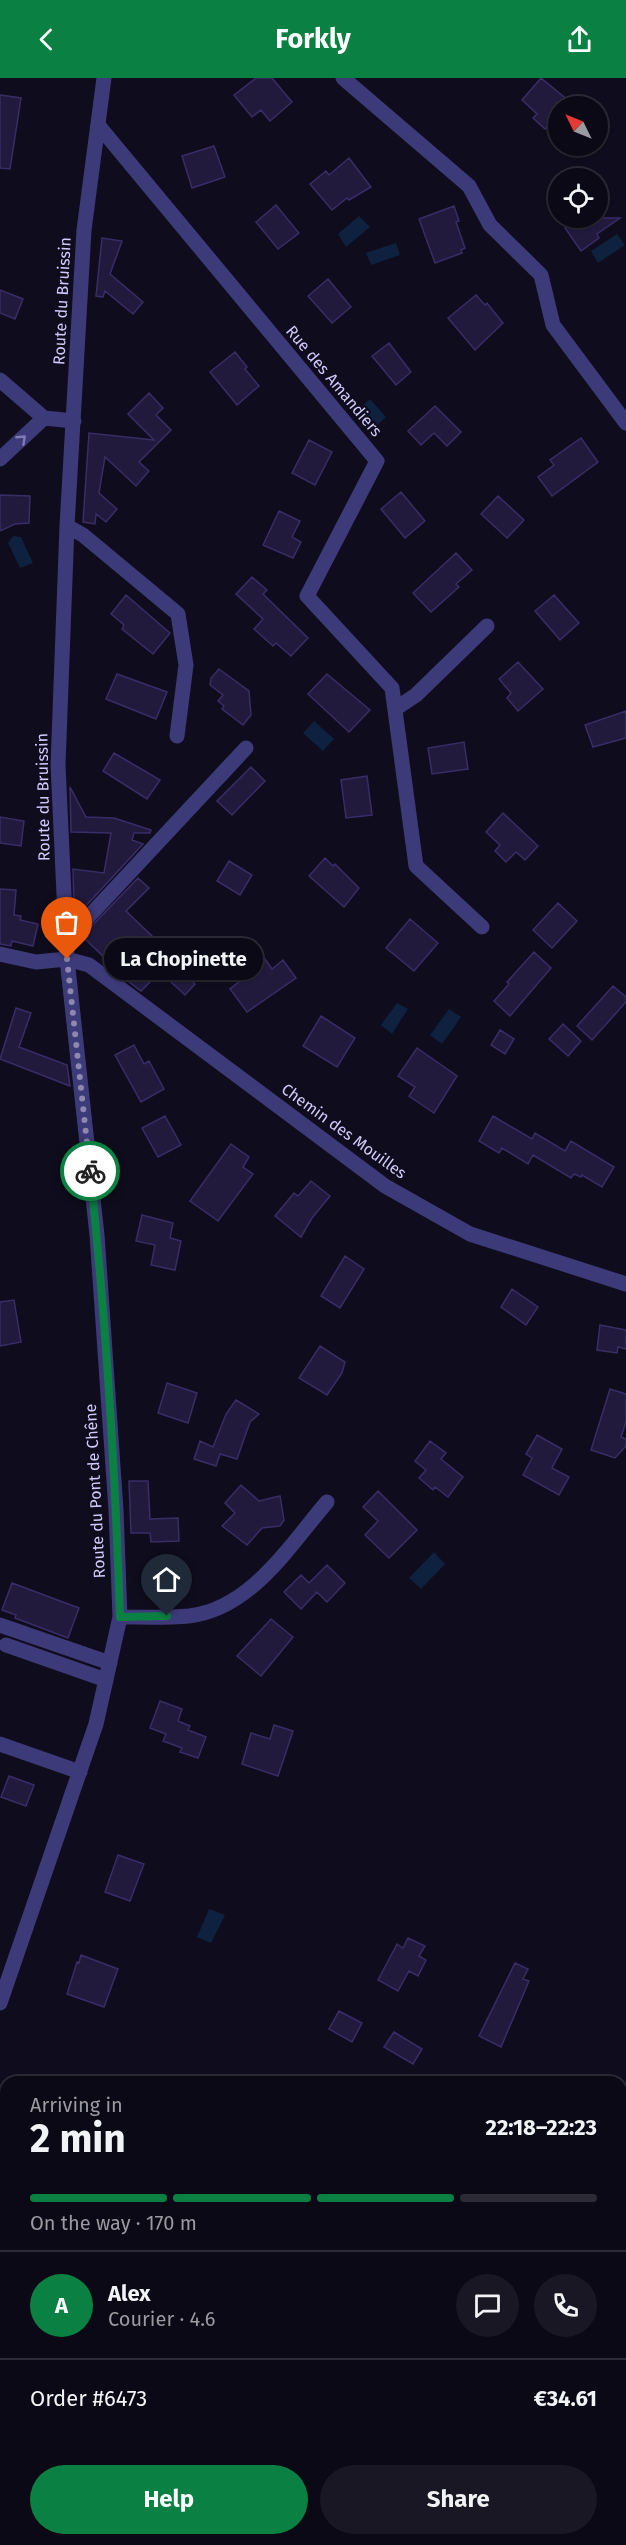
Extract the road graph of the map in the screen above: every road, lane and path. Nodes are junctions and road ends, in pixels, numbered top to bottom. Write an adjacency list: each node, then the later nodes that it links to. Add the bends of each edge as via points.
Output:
1 (104, 78): 3 (street, Route du Bruissin)
2 (343, 78): 7 (street, via 469,186 490,225 541,275 553,325)
3 (98, 125): 6 (street, Route du Bruissin, via 84,230); 11 (street, Rue des Amandiers, via 377,461 307,596 392,688)
4 (0, 380): 5 (street)
5 (44, 418): 6 (street); 8 (street, one-way to 5)
6 (74, 421): 9 (street, Route du Bruissin)
7 (626, 423)
8 (0, 459)
9 (67, 526): 12 (street, via 178,614 186,665); 15 (street, Route du Bruissin, via 58,765)
10 (487, 626): 11 (street, via 416,695)
11 (395, 709): 14 (street, Rue des Amandiers, via 416,866)
12 (177, 736)
13 (246, 748): 15 (street, via 80,927)
14 (482, 927)
15 (65, 929): 17 (street, Route du Bruissin)
16 (0, 954): 17 (street, via 36,962)
17 (67, 959): 18 (street, Chemin des Mouilles, via 89,965 385,1186 470,1234); 20 (street, Route du Pont de Chêne, via 97,1235)
18 (626, 1284)
19 (327, 1502): 20 (street, via 256,1584 226,1605 190,1616)
20 (120, 1617): 23 (street, Route du Pont de Chêne)
21 (0, 1625): 23 (street)
22 (6, 1645): 24 (street)
23 (110, 1663): 24 (street, Route du Pont de Chêne)
24 (106, 1680): 26 (street, Route du Pont de Chêne)
25 (0, 1744): 26 (street)
26 (80, 1772): 27 (street, Route du Pont de Chêne)
27 (0, 2003)

